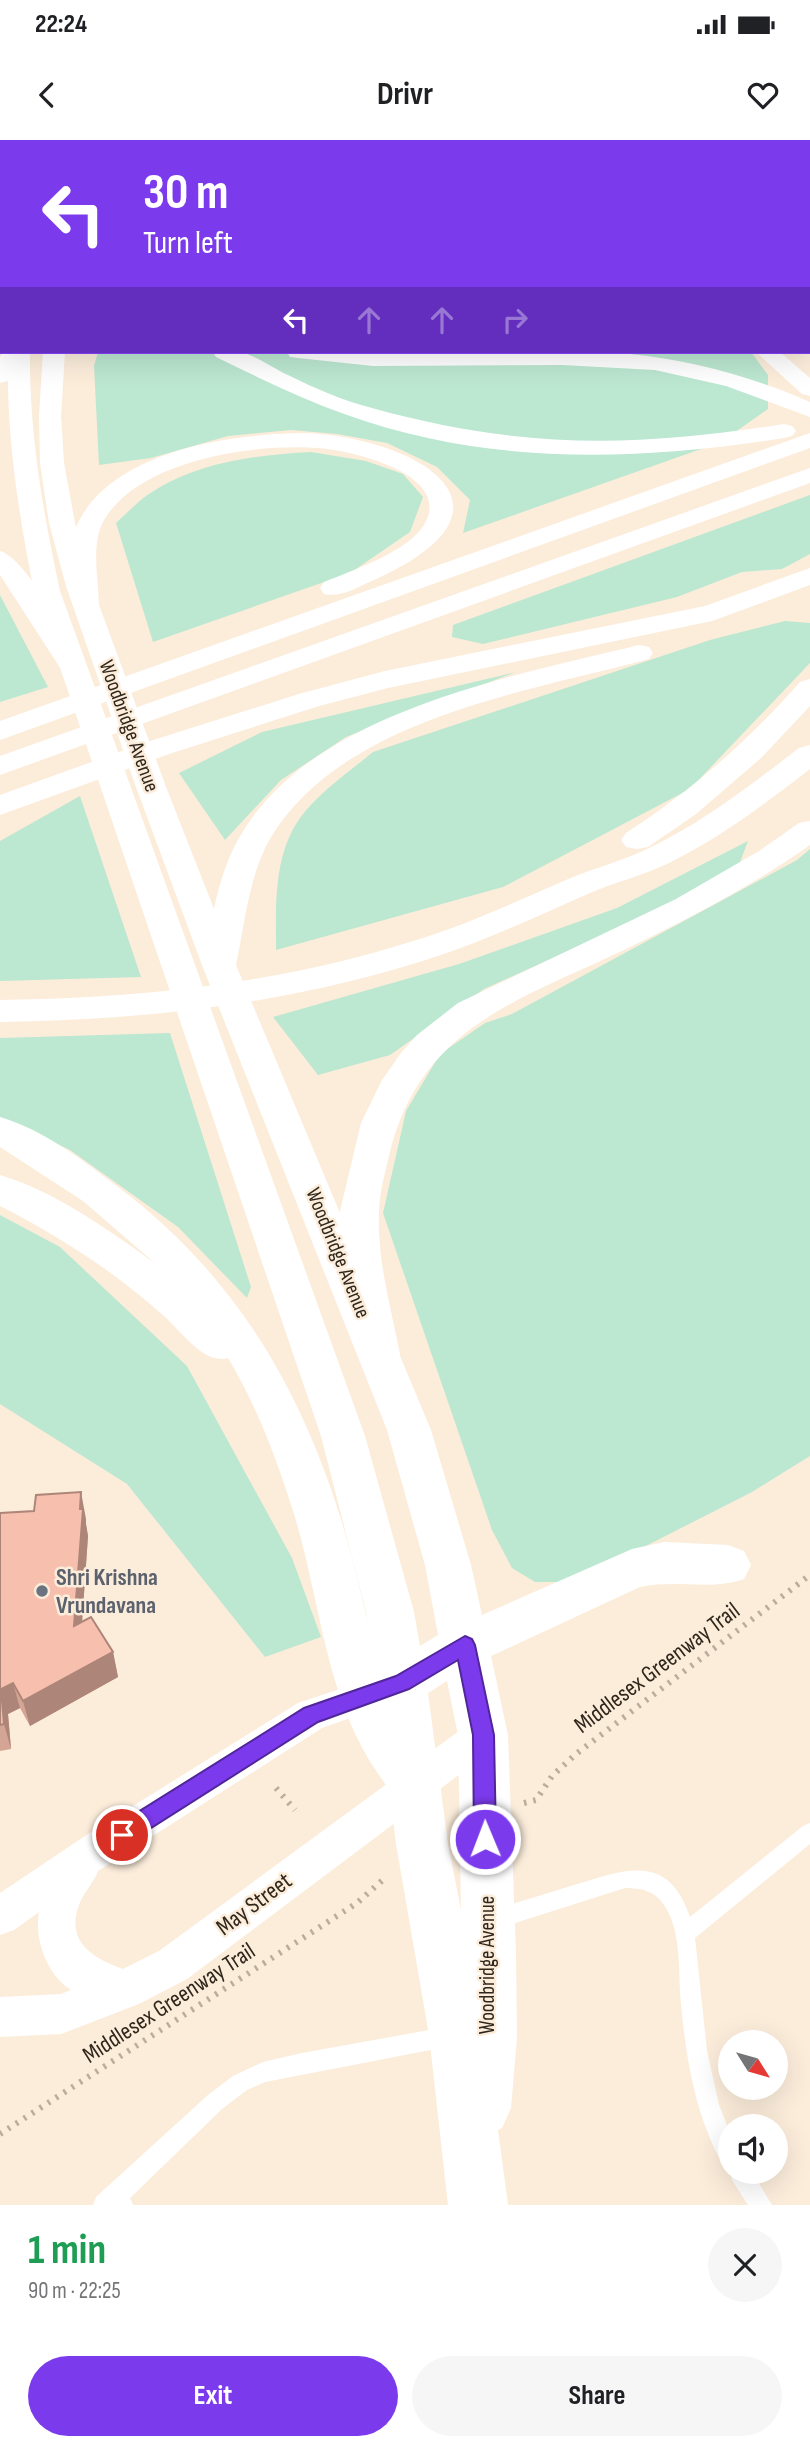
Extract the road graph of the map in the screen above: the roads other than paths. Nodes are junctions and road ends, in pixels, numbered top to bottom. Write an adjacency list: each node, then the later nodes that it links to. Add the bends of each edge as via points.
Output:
1 (16, 354): 7 (main road)
2 (17, 354): 14 (main road, Woodbridge Avenue, via 19,419 32,525 47,591)
3 (54, 354): 13 (main road, Woodbridge Avenue, via 52,464 62,523)
4 (228, 354): 9 (main road, via 284,383 356,410 435,433 515,447 650,449)
5 (316, 354): 9 (main road, via 381,361 635,361 692,369 734,379)
6 (769, 354): 8 (main road)
7 (0, 376)
8 (810, 389)
9 (808, 426): 15 (main road)
10 (810, 475): 21 (main road)
11 (0, 559): 14 (main road)
12 (810, 577): 23 (main road, via 712,613 397,677 309,700 158,748); 26 (main road, via 772,604 727,624 438,710 356,742 327,761 274,808 255,835 242,865)
13 (86, 608): 15 (main road, via 89,526 121,487 180,458 260,442 300,439 337,443 397,460 436,488 442,504 440,520 430,536 411,549 353,580 167,656); 22 (main road, Woodbridge Avenue, via 104,659)
14 (73, 666): 22 (main road, Woodbridge Avenue)
15 (138, 682): 17 (main road)
16 (810, 688): 25 (main road, via 738,763 664,823 616,853)
17 (63, 708): 18 (main road); 19 (main road)
18 (0, 718)
19 (0, 731)
20 (810, 754): 25 (main road, via 689,837 638,865)
21 (0, 766)
22 (136, 793): 26 (main road, Woodbridge Avenue); 34 (main road, Woodbridge Avenue, via 343,1436 390,1612)
23 (0, 806)
24 (810, 830): 30 (main road, via 695,901 470,1011 413,1059 389,1097 372,1143 359,1212 363,1266)
25 (591, 881): 27 (main road, via 454,939 293,984 136,1006)
26 (219, 965): 30 (main road, Woodbridge Avenue)
27 (0, 1011)
28 (0, 1130): 31 (main road, via 93,1188 183,1267 217,1308)
29 (0, 1189): 31 (main road, via 57,1217 154,1283 230,1355)
30 (379, 1354): 33 (main road, Woodbridge Avenue, via 410,1430 431,1501)
31 (277, 1415): 34 (main road, via 318,1516 351,1656)
32 (728, 1565): 33 (main road, via 664,1562 632,1569)
33 (465, 1645): 34 (main road); 35 (main road, Woodbridge Avenue)
34 (384, 1690): 36 (main road, via 374,1723); 38 (street, via 311,1715)
35 (483, 1735): 36 (street, May Street); 40 (main road, Woodbridge Avenue)
36 (417, 1785): 42 (street, May Street, via 173,1965); 44 (main road, Woodbridge Avenue, via 422,1844)
37 (810, 1832): 41 (lane)
38 (98, 1849): 39 (street); 42 (street, via 67,1882 59,1902 60,1942 75,1969)
39 (0, 1916)
40 (488, 1921): 41 (lane, via 645,1878 663,1888); 47 (main road, Woodbridge Avenue)
41 (685, 1933): 45 (lane, via 691,2013 708,2101)
42 (125, 1990): 43 (street, May Street, via 61,2014)
43 (0, 2017)
44 (457, 2035): 47 (main road, Woodbridge Avenue); 48 (lane, via 263,2072 240,2083)
45 (718, 2126)
46 (748, 2184): 49 (lane)
47 (483, 2198)
48 (114, 2202)
49 (761, 2205)

